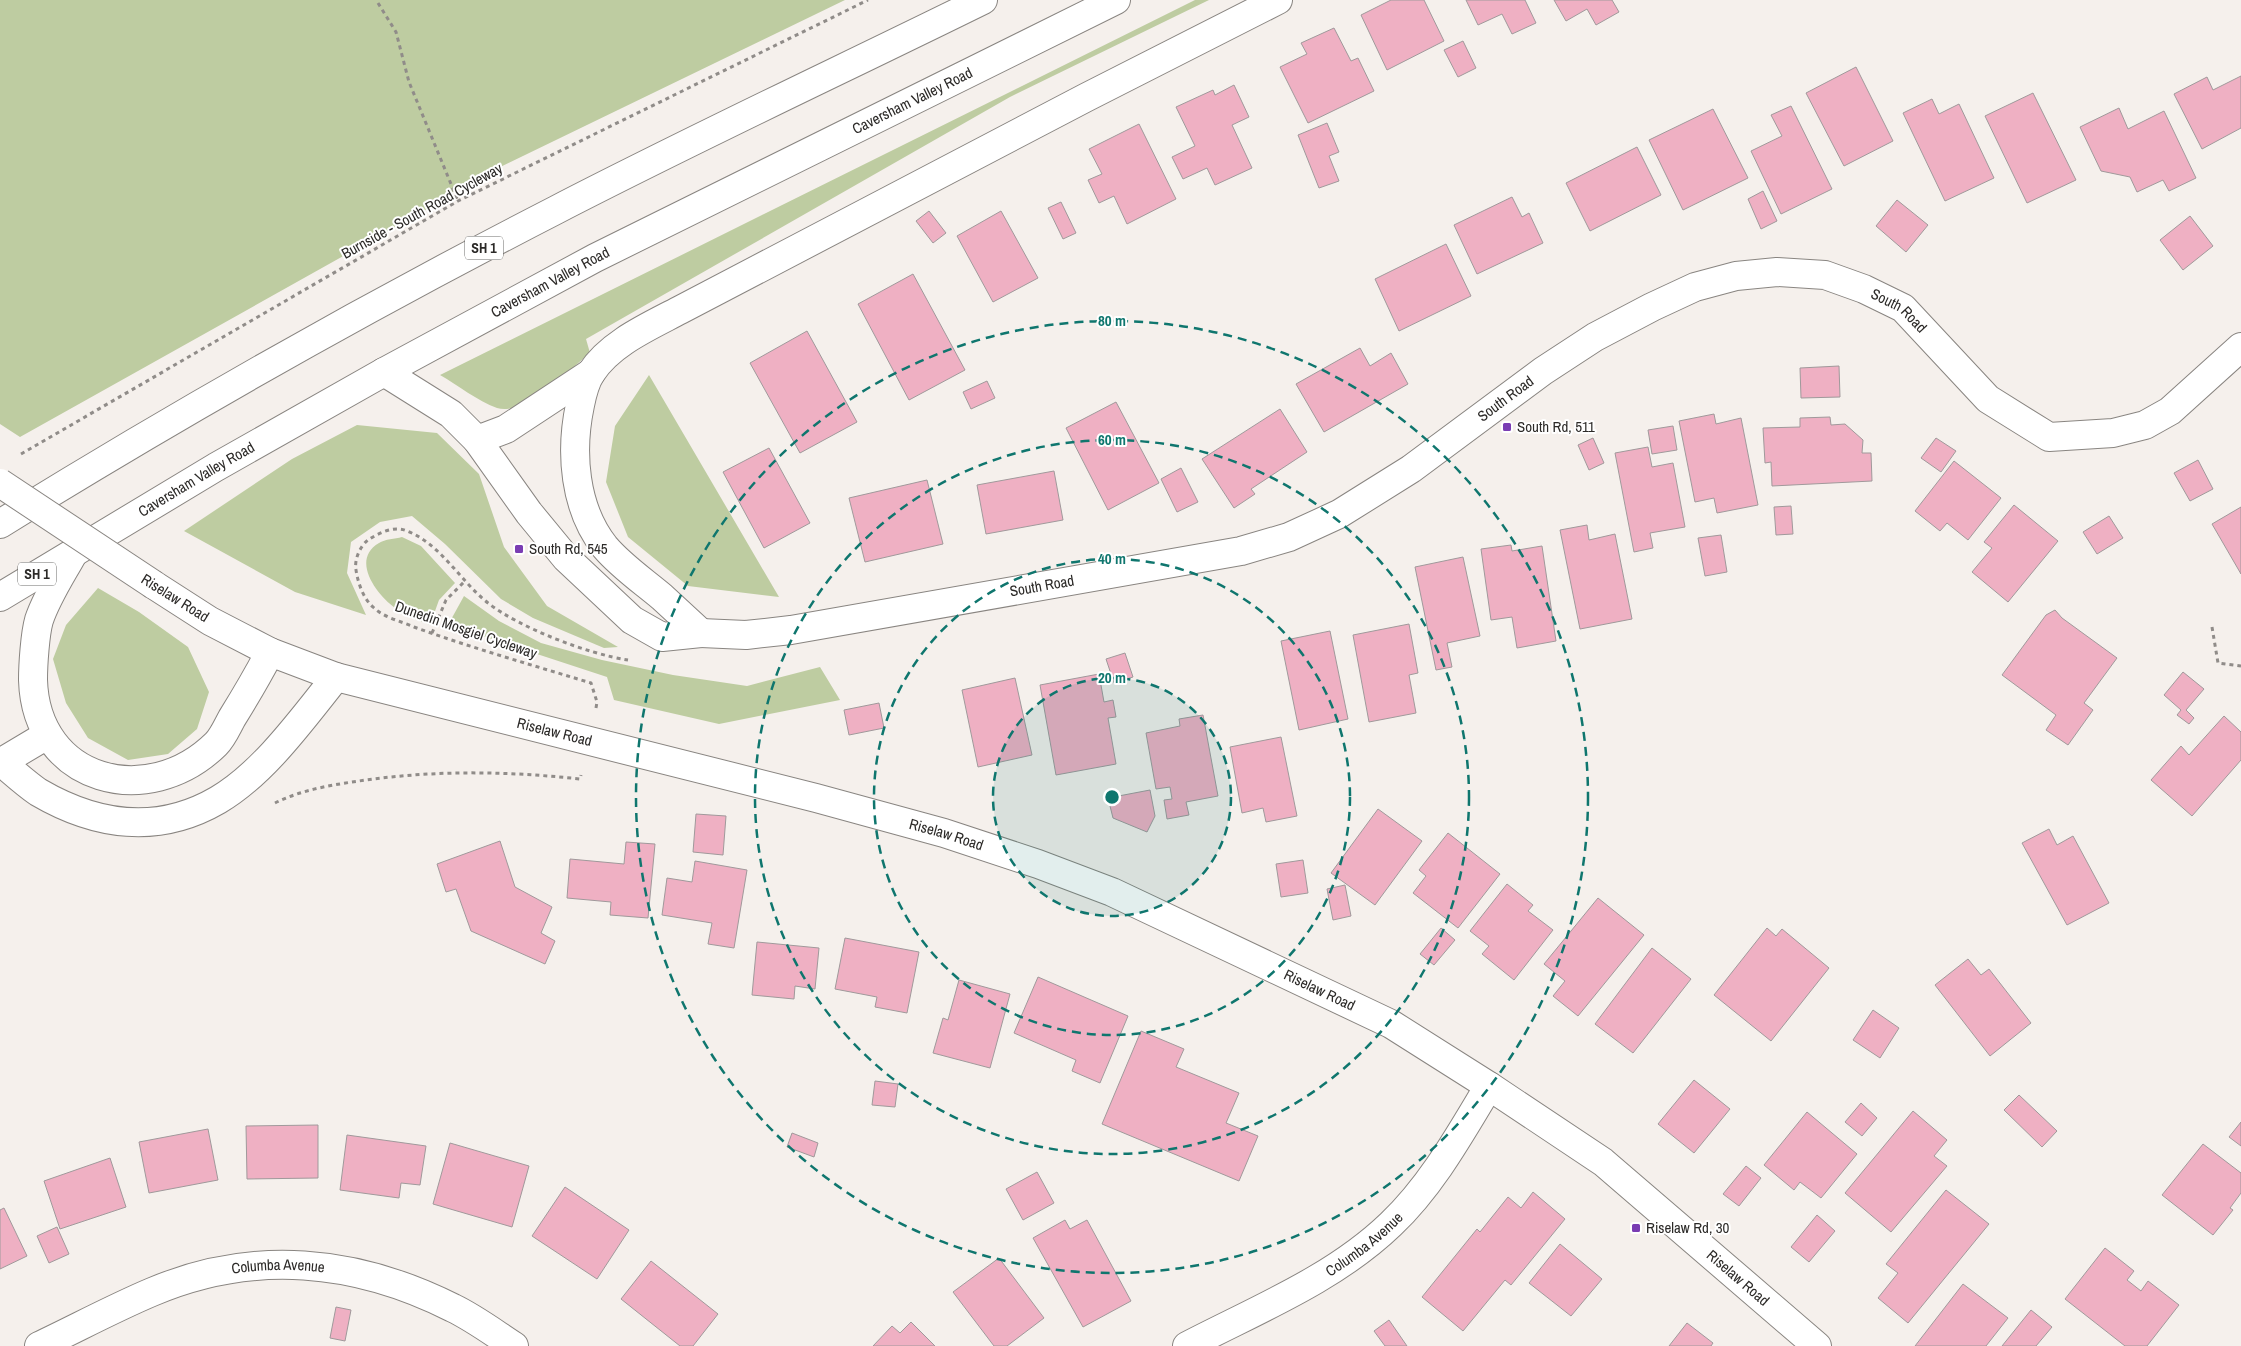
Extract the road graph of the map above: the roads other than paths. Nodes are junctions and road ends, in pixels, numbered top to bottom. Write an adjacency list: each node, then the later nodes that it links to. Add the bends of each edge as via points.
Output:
1 (984, 0): 9 (main road, SH 1, via 558,209 403,290 90,468)
2 (1116, 0): 5 (main road, Caversham Valley Road / SH 1, via 595,258)
3 (1278, 0): 6 (main road, via 632,336 610,352)
4 (2241, 346): 12 (main road, South Road, via 2170,411 2145,425 2113,433 2049,437 1988,400 1904,308 1825,275 1777,272 1736,276 1695,288 1595,337 1543,371 1411,469 1339,514 1289,536 1241,552 791,630 746,635)
5 (384, 372): 7 (main road, South Road, via 451,414); 10 (main road, Caversham Valley Road / SH 1)
6 (591, 373): 7 (main road, via 506,430); 12 (main road, via 577,417 575,446 576,475 585,513 604,546)
7 (477, 440): 12 (main road, South Road, via 566,558 632,620 662,637)
8 (0, 483): 13 (main road, Riselaw Road, bridge, via 210,621)
9 (0, 524)
10 (75, 551): 11 (main road, Caversham Valley Road / SH 1); 15 (main road, via 39,621 33,680)
11 (0, 596)
12 (701, 633)
13 (270, 652): 14 (main road, Riselaw Road); 15 (main road, via 217,743 194,763 166,777 135,781 96,775 60,750)
14 (336, 677): 16 (main road, via 298,725 250,776 218,800 156,822 123,823 93,817 36,791); 17 (main road, Riselaw Road, via 816,798 1038,864 1112,892 1391,1024)
15 (47, 735): 16 (main road)
16 (1, 762)
17 (1490, 1086): 20 (main road, Columba Avenue, via 1428,1183 1392,1224 1346,1262); 21 (main road, Riselaw Road, via 1603,1162)
18 (39, 1346): 19 (main road, Columba Avenue, via 153,1292 202,1275 297,1264 348,1270 401,1285 454,1308)
19 (514, 1346)
20 (1187, 1346)
21 (1817, 1346)

